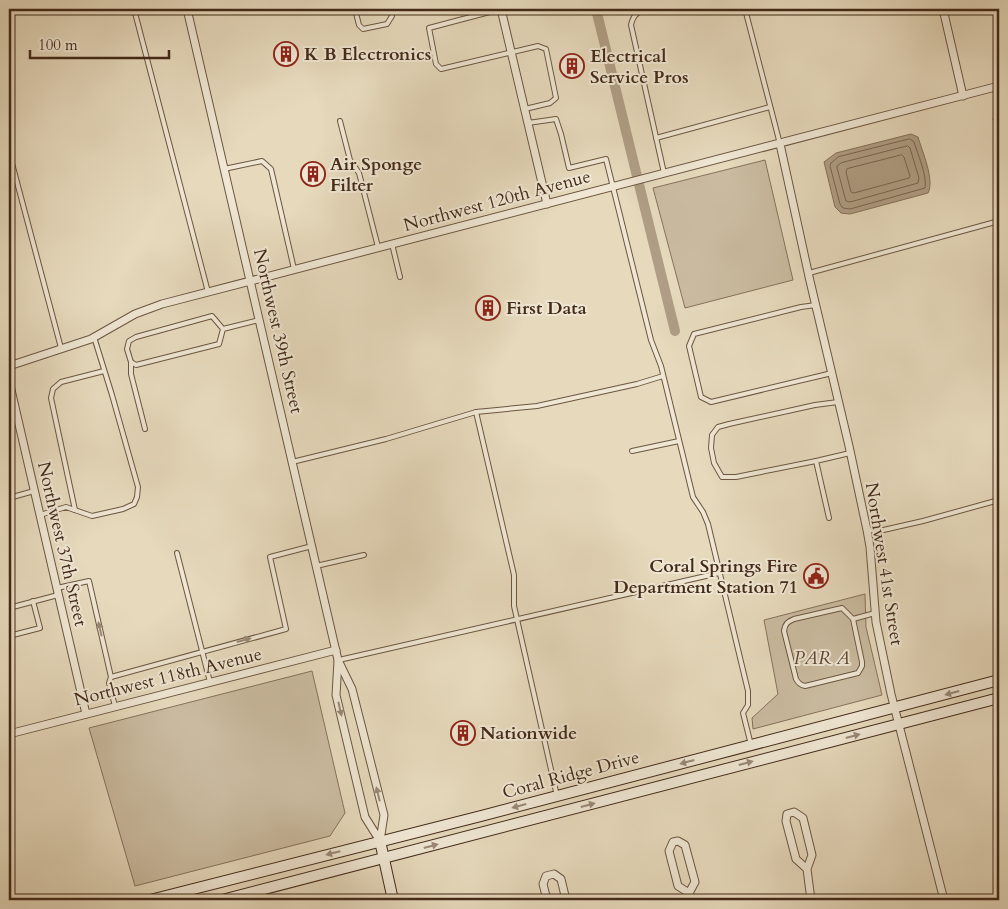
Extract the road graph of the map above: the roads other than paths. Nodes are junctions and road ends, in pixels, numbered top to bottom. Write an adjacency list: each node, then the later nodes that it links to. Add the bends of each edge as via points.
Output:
1 (134, 9): 32 (lane)
2 (187, 9): 21 (street, Northwest 39th Street)
3 (355, 9): 4 (lane, via 363,29 387,24 392,16)
4 (390, 9)
5 (501, 9): 11 (street); 11 (lane, via 429,28 436,64 440,69)
6 (653, 9): 18 (lane, via 637,12 631,25)
7 (746, 9): 14 (lane)
8 (863, 9): 9 (lane)
9 (875, 9)
10 (943, 9): 13 (street)
11 (512, 52): 15 (street); 15 (lane, via 538,46 546,49 556,98 550,103)
12 (999, 86): 13 (street, Northwest 120th Avenue)
13 (963, 96): 19 (street, Northwest 120th Avenue)
14 (770, 107): 18 (lane); 19 (lane)
15 (525, 109): 17 (street)
16 (340, 121): 27 (lane, via 350,160 359,173)
17 (528, 123): 23 (lane, via 556,119 569,168 606,159); 24 (street)
18 (656, 138): 22 (lane)
19 (780, 144): 22 (street, Northwest 120th Avenue); 29 (street, Northwest 41st Street)
20 (9, 152): 37 (lane)
21 (224, 169): 28 (lane, via 262,161 271,169); 31 (street, Northwest 39th Street)
22 (664, 173): 23 (street, Northwest 120th Avenue)
23 (614, 186): 24 (street, Northwest 120th Avenue); 42 (lane, via 651,340)
24 (547, 204): 26 (street, Northwest 120th Avenue)
25 (999, 221): 29 (lane)
26 (392, 244): 27 (street, Northwest 120th Avenue); 30 (lane)
27 (378, 248): 28 (street, Northwest 120th Avenue)
28 (294, 269): 31 (street, Northwest 120th Avenue)
29 (808, 273): 33 (street, Northwest 41st Street)
30 (400, 277)
31 (250, 280): 32 (street, Northwest 120th Avenue); 34 (street, Northwest 39th Street)
32 (208, 292): 36 (street, Northwest 120th Avenue, via 135,314)
33 (816, 305): 41 (street, Northwest 41st Street); 41 (lane, via 694,334 689,346 701,397 711,402)
34 (259, 320): 35 (lane); 51 (street, Northwest 39th Street)
35 (223, 329): 38 (lane, via 219,344 136,365); 38 (lane, via 212,316 136,337 129,341 127,349)
36 (94, 337): 37 (street, Northwest 120th Avenue); 40 (lane)
37 (61, 348): 39 (street, Northwest 120th Avenue)
38 (131, 362): 46 (lane)
39 (9, 366)
40 (104, 371): 55 (lane, via 61,382 53,389 51,398); 55 (lane, via 138,487 137,497 134,504 123,509 92,516)
41 (832, 373): 44 (street, Northwest 41st Street)
42 (663, 376): 45 (lane, via 537,406); 47 (lane)
43 (9, 382): 52 (street, Northwest 37th Street)
44 (839, 402): 49 (street, Northwest 41st Street); 50 (lane, via 729,424 718,427 712,435 714,464 722,477)
45 (476, 412): 51 (lane); 69 (lane, via 514,575)
46 (144, 429)
47 (680, 441): 48 (lane); 63 (lane, via 693,497 708,524)
48 (632, 451)
49 (850, 453): 50 (lane); 58 (street, Northwest 41st Street)
50 (816, 460): 57 (lane)
51 (292, 462): 59 (street, Northwest 39th Street)
52 (34, 492): 53 (lane); 56 (street, Northwest 37th Street)
53 (9, 498)
54 (999, 500): 58 (lane, via 879,531)
55 (75, 510): 56 (lane, via 66,507)
56 (40, 515): 64 (street, Northwest 37th Street)
57 (829, 518)
58 (867, 530): 67 (street, Northwest 41st Street)
59 (312, 546): 62 (street, Northwest 39th Street); 72 (lane, one-way to 59, via 286,629 270,557)
60 (177, 553): 72 (lane)
61 (364, 555): 62 (lane)
62 (316, 566): 71 (street, Northwest 39th Street)
63 (719, 573): 69 (lane); 83 (lane, via 748,691 748,704 743,713)
64 (57, 592): 65 (lane); 74 (lane, one-way to 64, via 89,581); 80 (street, Northwest 37th Street)
65 (33, 601): 66 (lane); 70 (lane, via 40,628)
66 (9, 608)
67 (875, 613): 68 (lane); 79 (street, Northwest 41st Street)
68 (853, 619): 68 (lane, via 842,608 794,619 785,625 797,682 805,686 861,670)
69 (517, 620): 73 (lane); 84 (lane)
70 (9, 636)
71 (336, 650): 73 (street, Northwest 39th Street); 76 (street, Northwest 118th Avenue)
72 (202, 652): 74 (lane); 76 (lane)
73 (338, 660): 85 (street, Northwest 39th Street, one-way to 73, via 384,814 352,689); 85 (street, Northwest 39th Street, one-way to 85, via 336,694 358,789 365,817)
74 (111, 676): 78 (lane, via 109,682)
75 (999, 680): 79 (main road, Coral Ridge Drive, one-way to 79)
76 (210, 682): 78 (street, Northwest 118th Avenue)
77 (999, 698): 81 (main road, Coral Ridge Drive)
78 (115, 706): 80 (street, Northwest 118th Avenue)
79 (895, 708): 81 (street, Northwest 41st Street); 83 (main road, Coral Ridge Drive)
80 (86, 714): 82 (street, Northwest 118th Avenue)
81 (899, 724): 86 (main road, Coral Ridge Drive, one-way to 81); 95 (street, Northwest 41st Street)
82 (9, 734)
83 (751, 745): 84 (main road, Coral Ridge Drive, one-way to 84)
84 (558, 796): 85 (main road, Coral Ridge Drive, one-way to 85)
85 (380, 841): 86 (main road, Northwest 39th Street); 89 (main road, Coral Ridge Drive, one-way to 89)
86 (384, 858): 90 (main road, Coral Ridge Drive); 91 (main road, Northwest 39th Street)
87 (807, 869): 87 (street, via 812,855 803,818 794,812 787,814 796,859); 94 (street)
88 (691, 897): 88 (street, via 695,882 686,845 672,842 669,851 678,886)
89 (150, 900)
90 (222, 900)
91 (393, 900)
92 (547, 900): 93 (street, via 543,884 546,876 554,874 561,879)
93 (566, 900)
94 (811, 900)
95 (944, 900)

